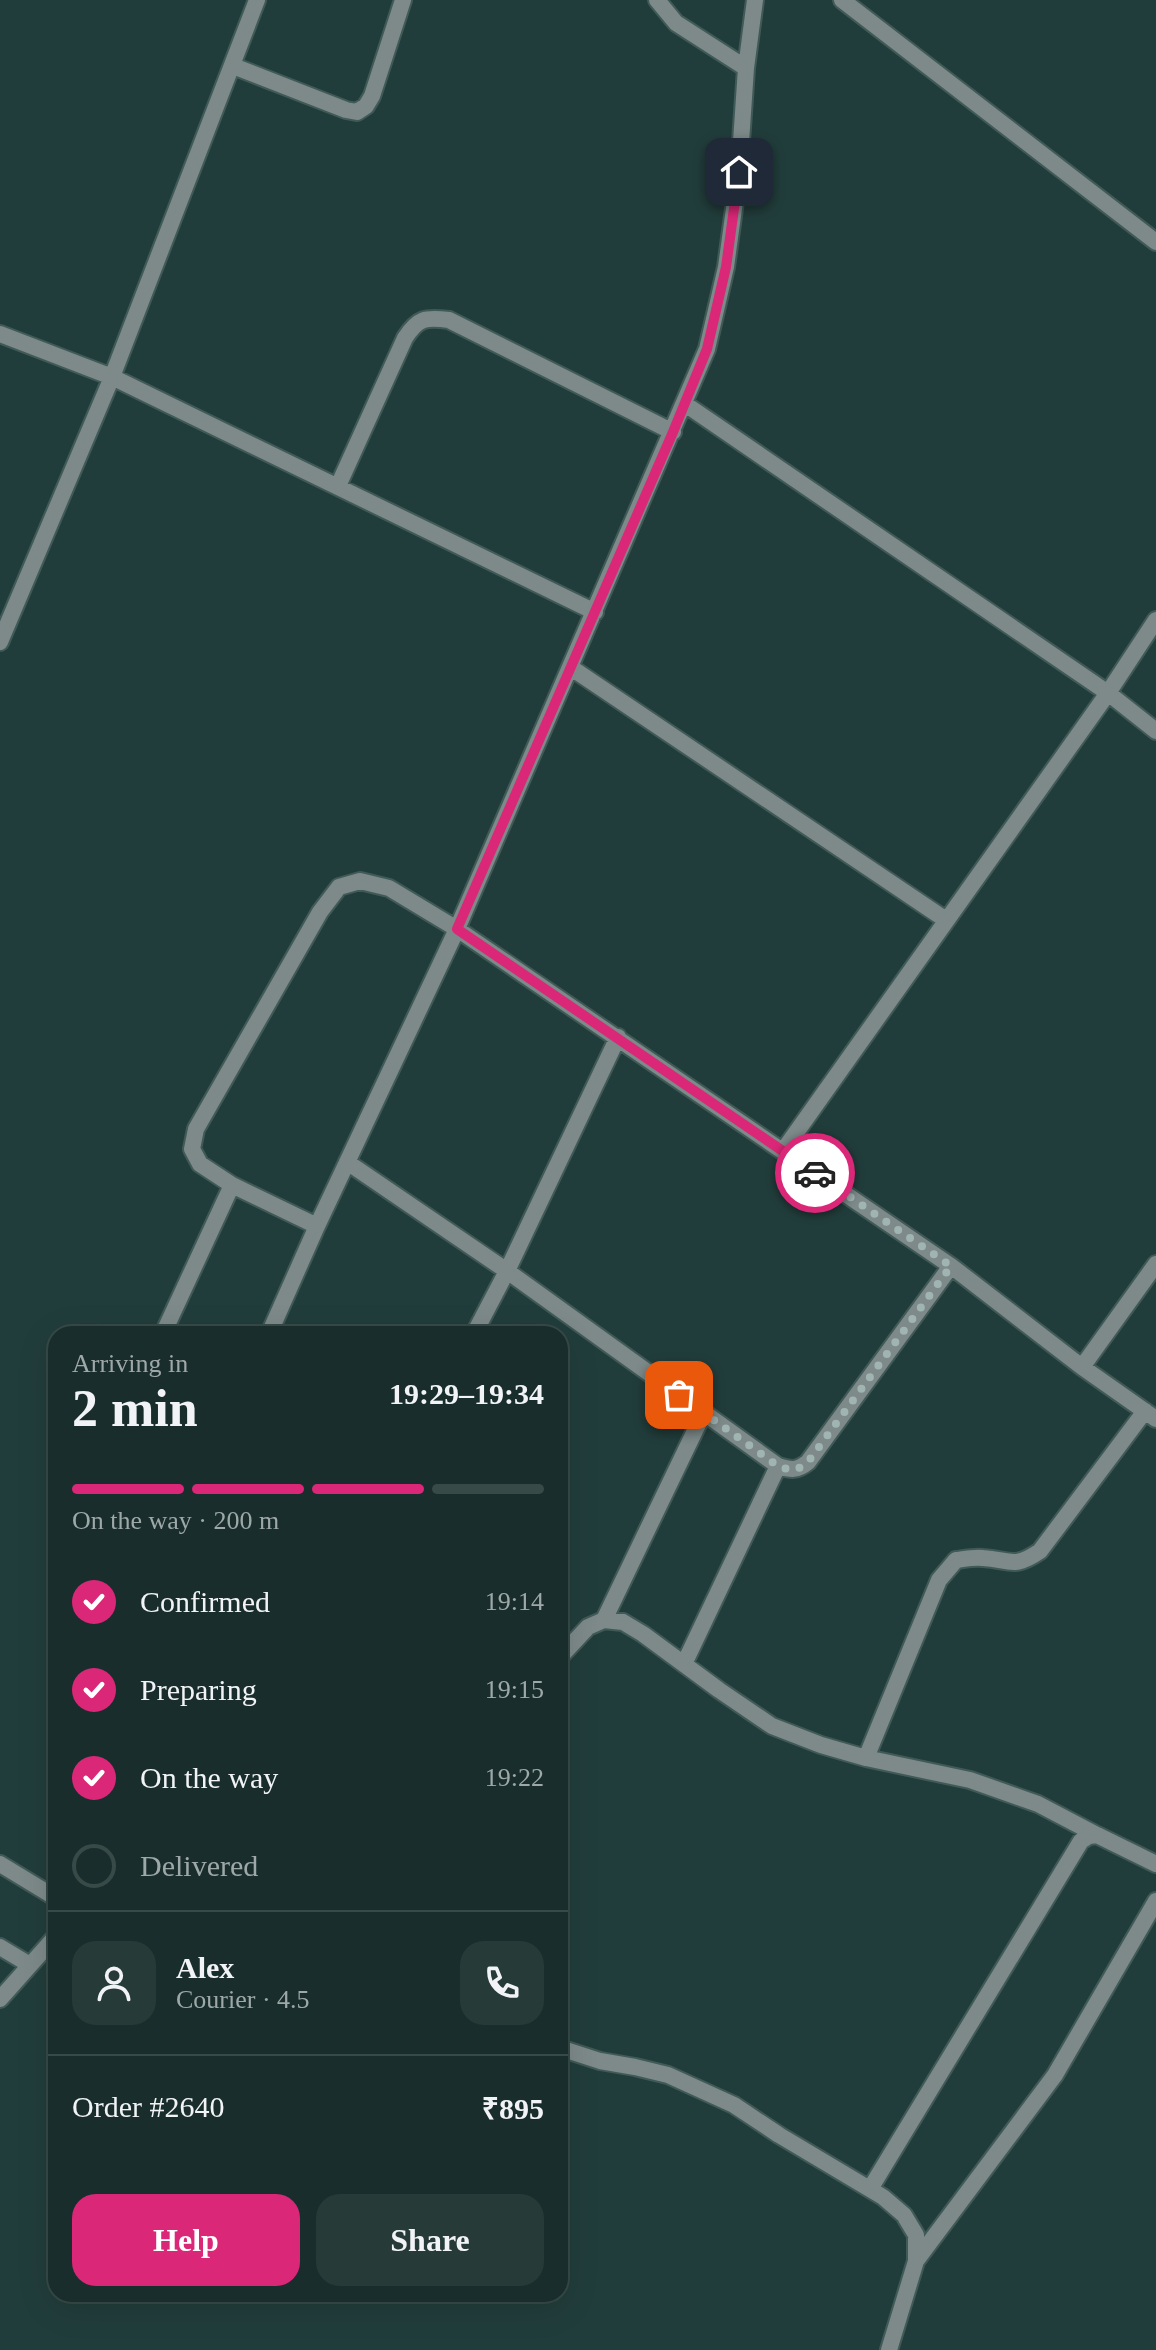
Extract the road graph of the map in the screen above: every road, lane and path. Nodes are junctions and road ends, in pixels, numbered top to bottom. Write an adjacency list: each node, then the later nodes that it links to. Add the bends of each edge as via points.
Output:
1 (257, 0): 6 (street)
2 (403, 0): 6 (street, via 372,96 357,112)
3 (657, 0): 7 (street, via 676,23)
4 (755, 0): 7 (street)
5 (842, 0): 8 (street)
6 (233, 66): 10 (street)
7 (746, 68): 11 (street, via 726,267 707,349)
8 (1156, 242)
9 (0, 334): 10 (street)
10 (112, 377): 13 (street); 16 (street)
11 (685, 404): 12 (street); 18 (street)
12 (673, 432): 13 (street, via 449,320 429,318 414,325 405,338); 14 (street)
13 (338, 486): 14 (street)
14 (595, 612): 17 (street)
15 (1156, 620): 18 (street)
16 (0, 642)
17 (570, 667): 20 (street); 21 (street)
18 (1108, 693): 19 (street); 20 (street)
19 (1156, 731)
20 (946, 920): 23 (street)
21 (457, 929): 22 (street); 24 (street); 25 (street, via 389,888 360,881 339,887 196,1129 192,1149 200,1164)
22 (618, 1037): 23 (street); 29 (street)
23 (783, 1151): 28 (street)
24 (347, 1162): 26 (street); 29 (street)
25 (232, 1185): 26 (street); 30 (street)
26 (317, 1226): 31 (street)
27 (1156, 1264): 33 (street)
28 (951, 1266): 33 (street); 36 (street, via 808,1462 800,1469)
29 (507, 1271): 32 (street); 34 (street)
30 (167, 1326)
31 (273, 1326)
32 (478, 1326)
33 (1082, 1367): 35 (street)
34 (704, 1412): 36 (street); 37 (street)
35 (1150, 1415): 40 (street, via 1040,1551 1025,1561 956,1560 939,1580)
36 (778, 1466): 39 (street)
37 (604, 1620): 38 (street, via 588,1627); 39 (street, via 623,1622)
38 (568, 1648)
39 (684, 1664): 40 (street, via 772,1726)
40 (866, 1758): 41 (street, via 970,1780 1038,1804)
41 (1097, 1835): 43 (street); 51 (street, via 1081,1841)
42 (0, 1864): 44 (street)
43 (1156, 1864)
44 (48, 1893)
45 (1156, 1901): 52 (street, via 1055,2075)
46 (48, 1945): 48 (street)
47 (0, 1947): 48 (street)
48 (30, 1965): 49 (street)
49 (0, 1999)
50 (568, 2051): 51 (street, via 668,2075 698,2088)
51 (870, 2189): 52 (street, via 904,2215 916,2235)
52 (916, 2261): 53 (street)
53 (889, 2350)

